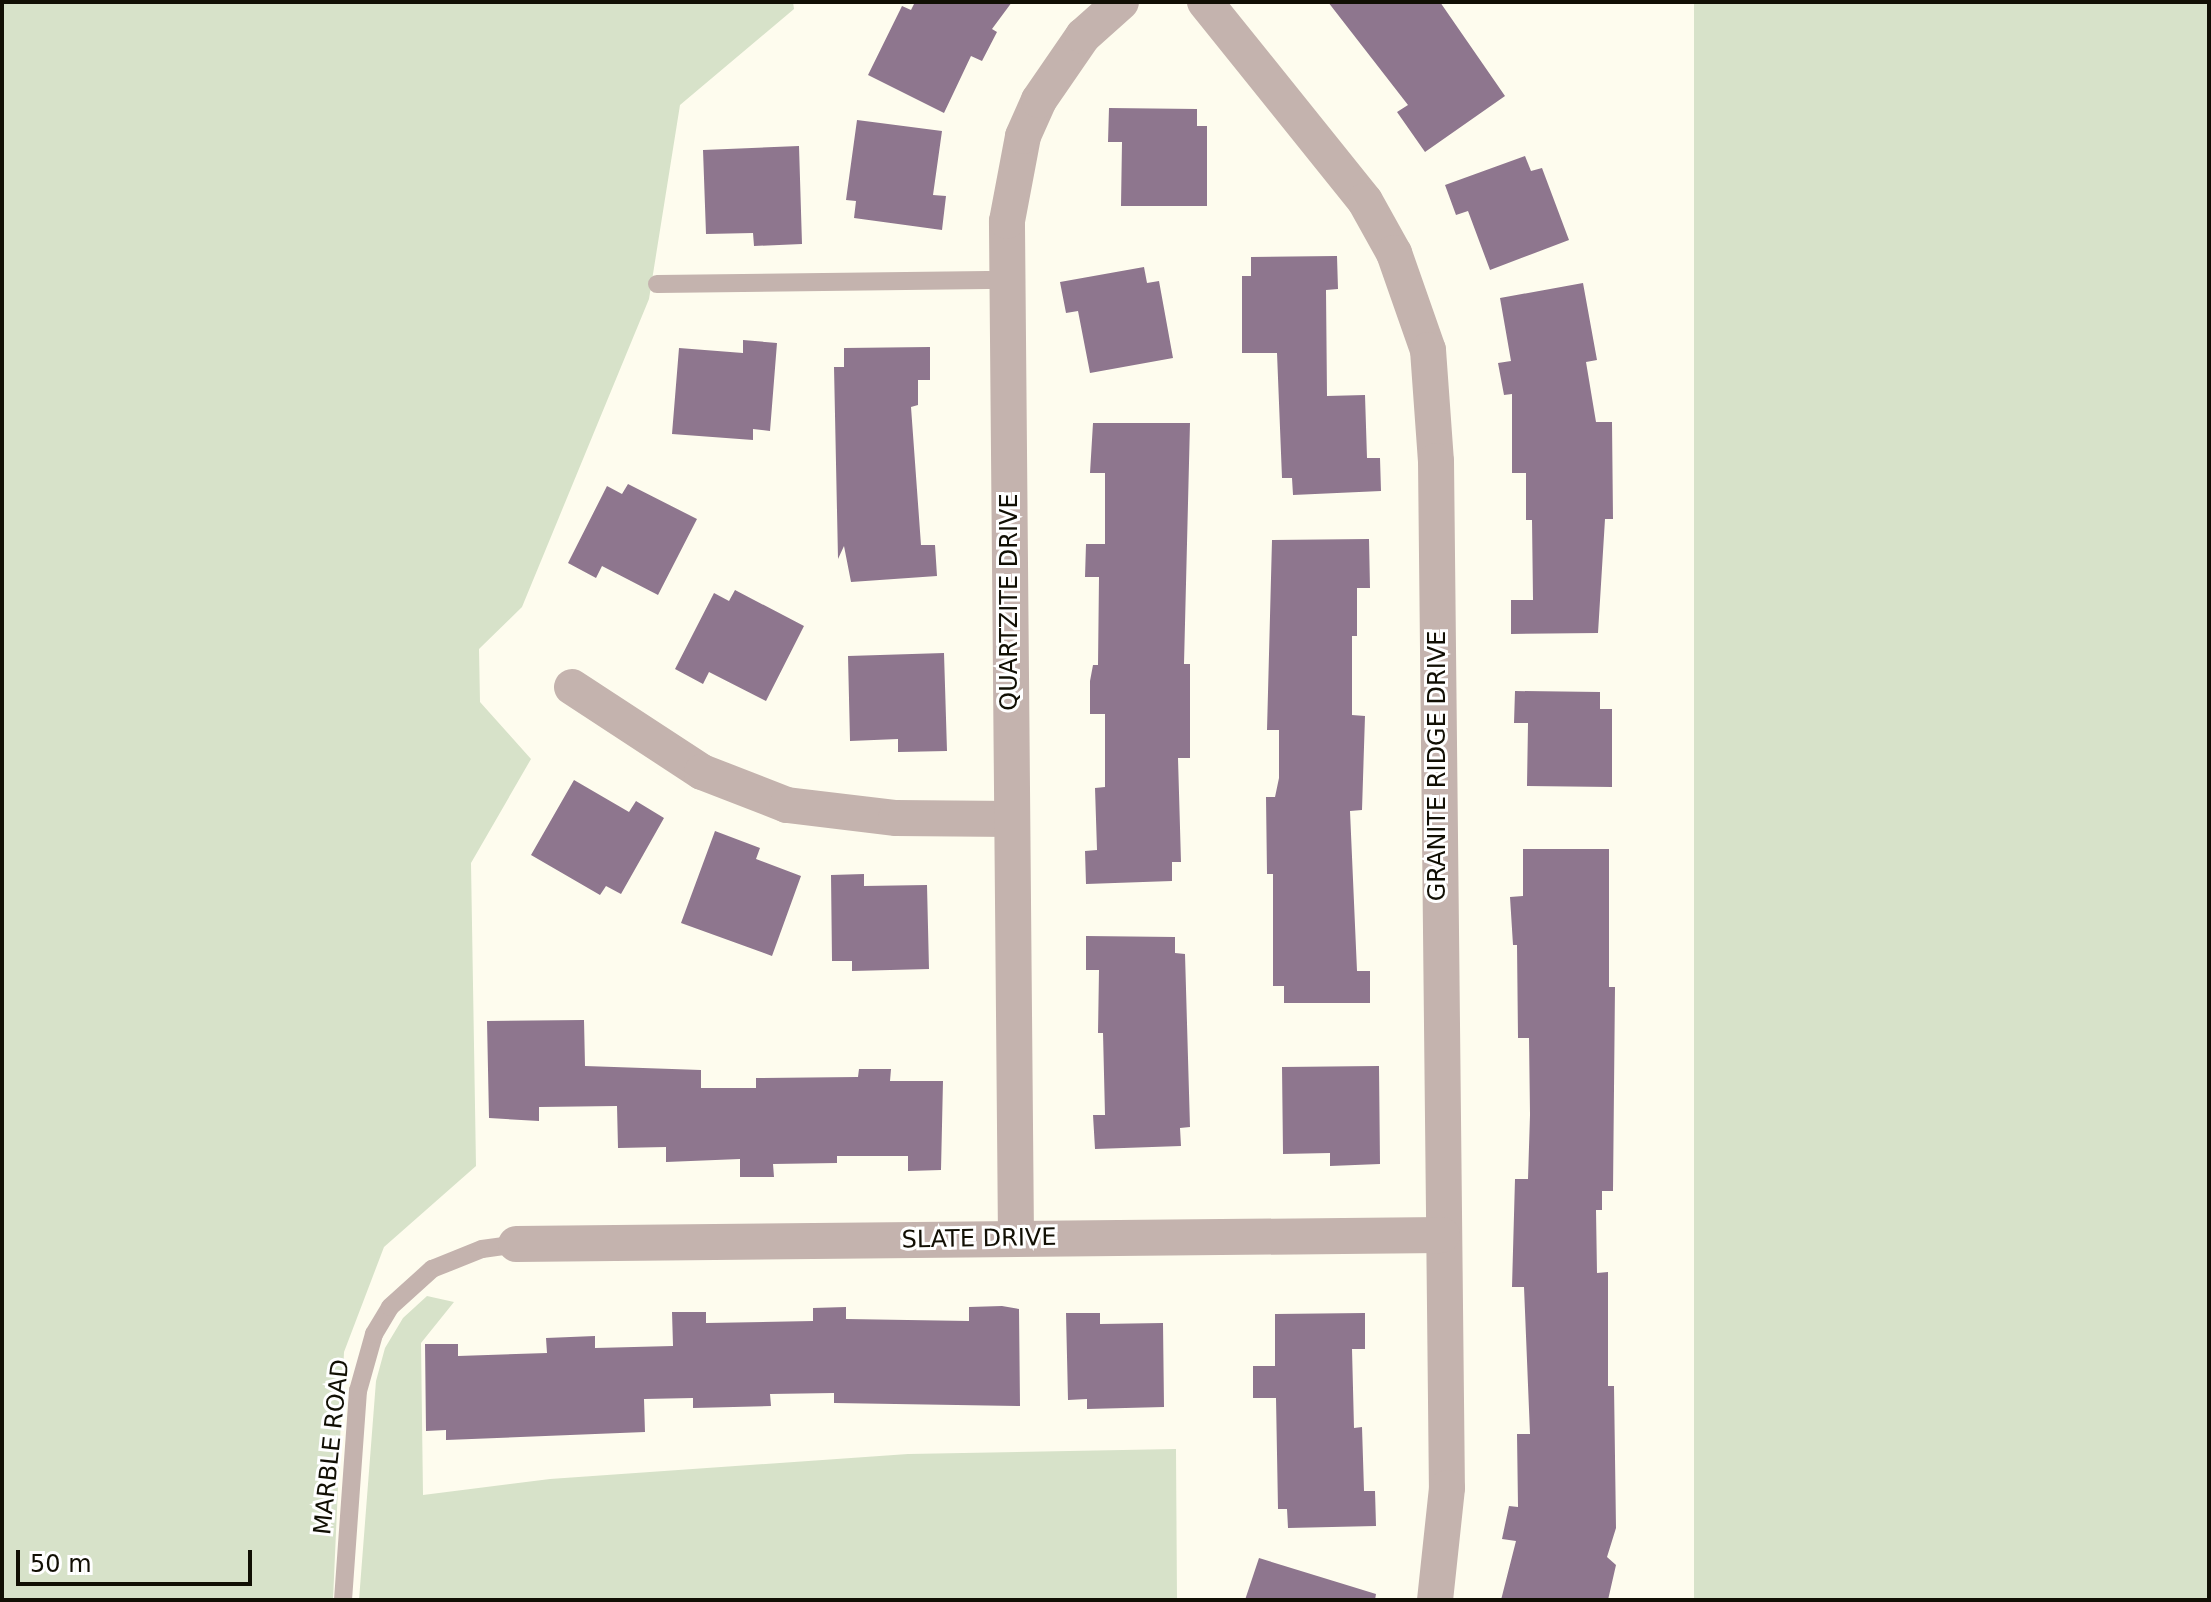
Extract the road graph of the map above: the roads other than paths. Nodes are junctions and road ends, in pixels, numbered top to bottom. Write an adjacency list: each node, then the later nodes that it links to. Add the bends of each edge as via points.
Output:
1 (1121, 2): 3 (street, QUARTZITE DRIVE, via 1059,67 1023,136 1007,221)
2 (1205, 2): 7 (street, GRANITE RIDGE DRIVE, via 1365,201 1394,253 1428,350 1436,461)
3 (1008, 280): 4 (lane); 6 (street, QUARTZITE DRIVE)
4 (657, 284)
5 (572, 687): 6 (street, via 702,772 787,805 896,818)
6 (1012, 819): 8 (street, QUARTZITE DRIVE)
7 (1442, 1235): 8 (street, SLATE DRIVE); 11 (street, GRANITE RIDGE DRIVE, via 1447,1488)
8 (1016, 1238): 9 (street, SLATE DRIVE)
9 (516, 1244): 10 (lane, MARBLE ROAD, via 482,1249 432,1269 390,1307 374,1334 358,1391)
10 (343, 1600)
11 (1435, 1600)

